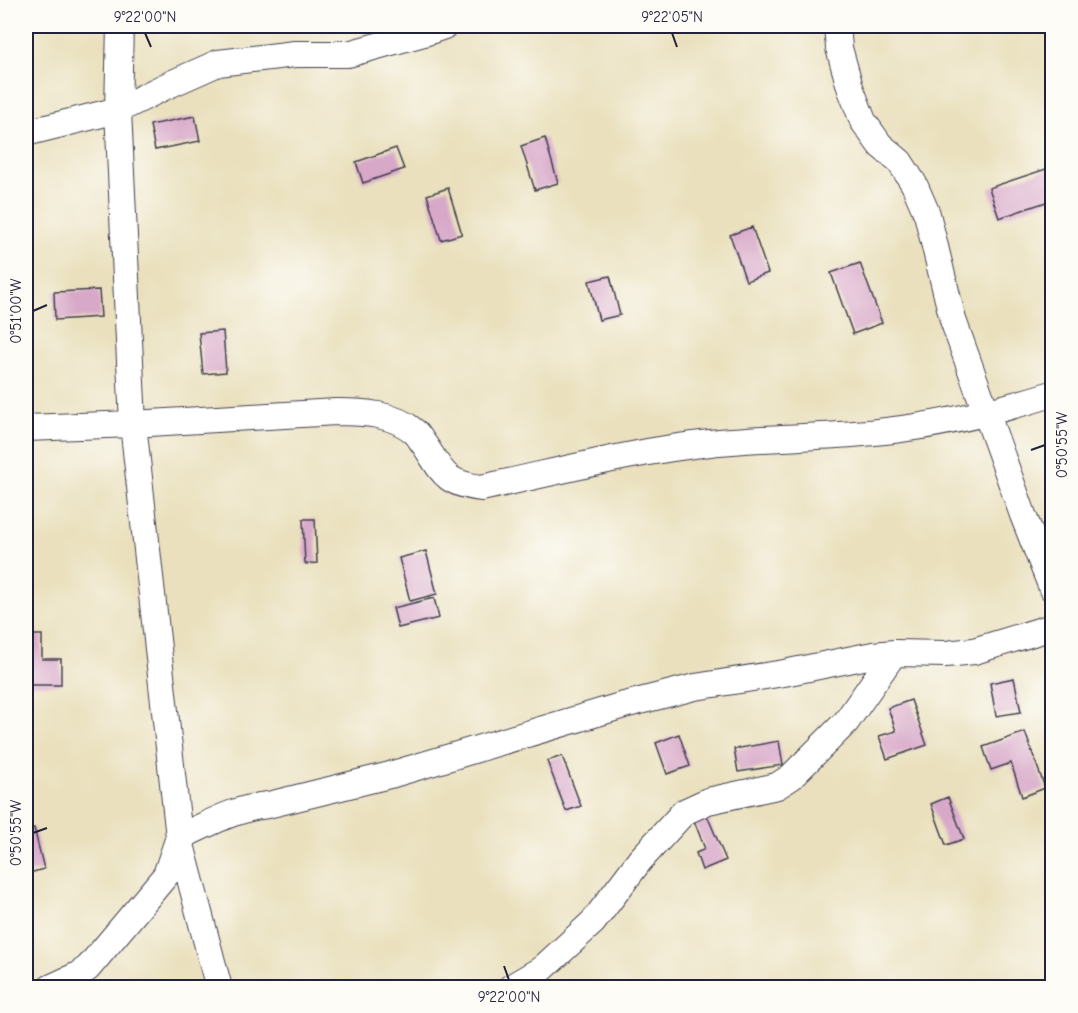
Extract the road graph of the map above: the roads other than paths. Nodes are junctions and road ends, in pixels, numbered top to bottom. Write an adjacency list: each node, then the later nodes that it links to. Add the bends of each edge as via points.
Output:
1 (120, 26): 4 (street)
2 (444, 26): 4 (street, via 348,54 295,54 218,63)
3 (837, 26): 7 (street, via 850,87 863,121 880,145 900,162 927,214 953,320)
4 (118, 110): 5 (street); 8 (street)
5 (26, 133)
6 (1053, 394): 7 (street)
7 (986, 414): 8 (street, via 914,428 675,448 481,488 452,481 408,427 364,412); 10 (street)
8 (133, 424): 9 (street); 13 (street)
9 (26, 428)
10 (1053, 588)
11 (1053, 627): 12 (street, via 974,651)
12 (894, 653): 13 (street, via 694,687 624,705 390,775 250,806); 16 (street, via 846,722 791,777 777,786 708,801 684,812 593,922 542,969)
13 (179, 837): 14 (street, via 166,875 88,968); 15 (street)
14 (50, 987)
15 (219, 987)
16 (510, 987)

